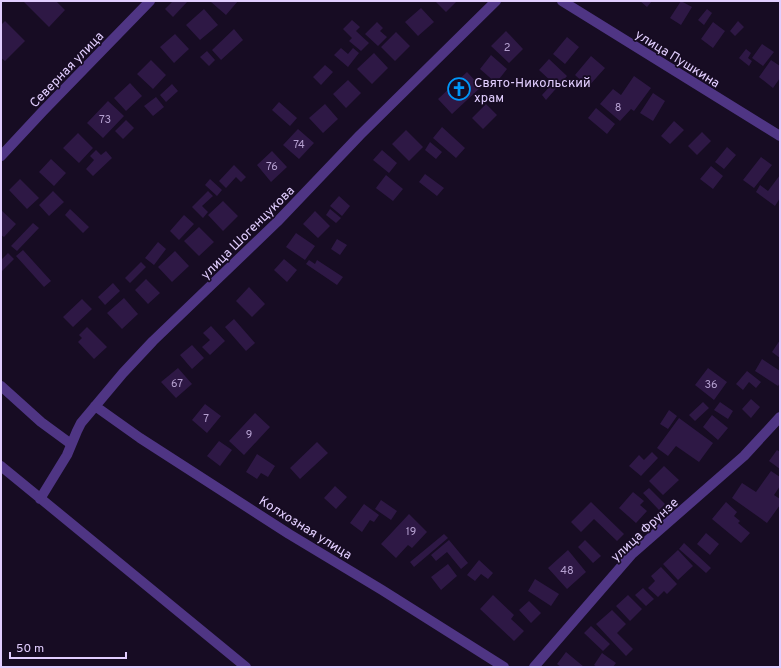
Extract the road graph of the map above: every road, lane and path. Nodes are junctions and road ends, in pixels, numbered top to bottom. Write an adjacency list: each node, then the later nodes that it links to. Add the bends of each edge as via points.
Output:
1 (150, 1): 5 (street, Северная улица)
2 (496, 1): 7 (street, улица Шогенцукова, via 360,135 277,222 123,372)
3 (562, 1): 4 (street, улица Пушкина)
4 (780, 136)
5 (1, 156)
6 (1, 386): 9 (street)
7 (95, 406): 9 (street, улица Шогенцукова, via 81,423); 13 (street, Колхозная улица, via 289,534)
8 (780, 417): 14 (street, улица Фрунзе, via 744,456 632,554)
9 (71, 444): 11 (street, улица Шогенцукова, via 67,455)
10 (1, 466): 11 (street)
11 (40, 498): 12 (street)
12 (246, 667)
13 (504, 667)
14 (534, 667)

